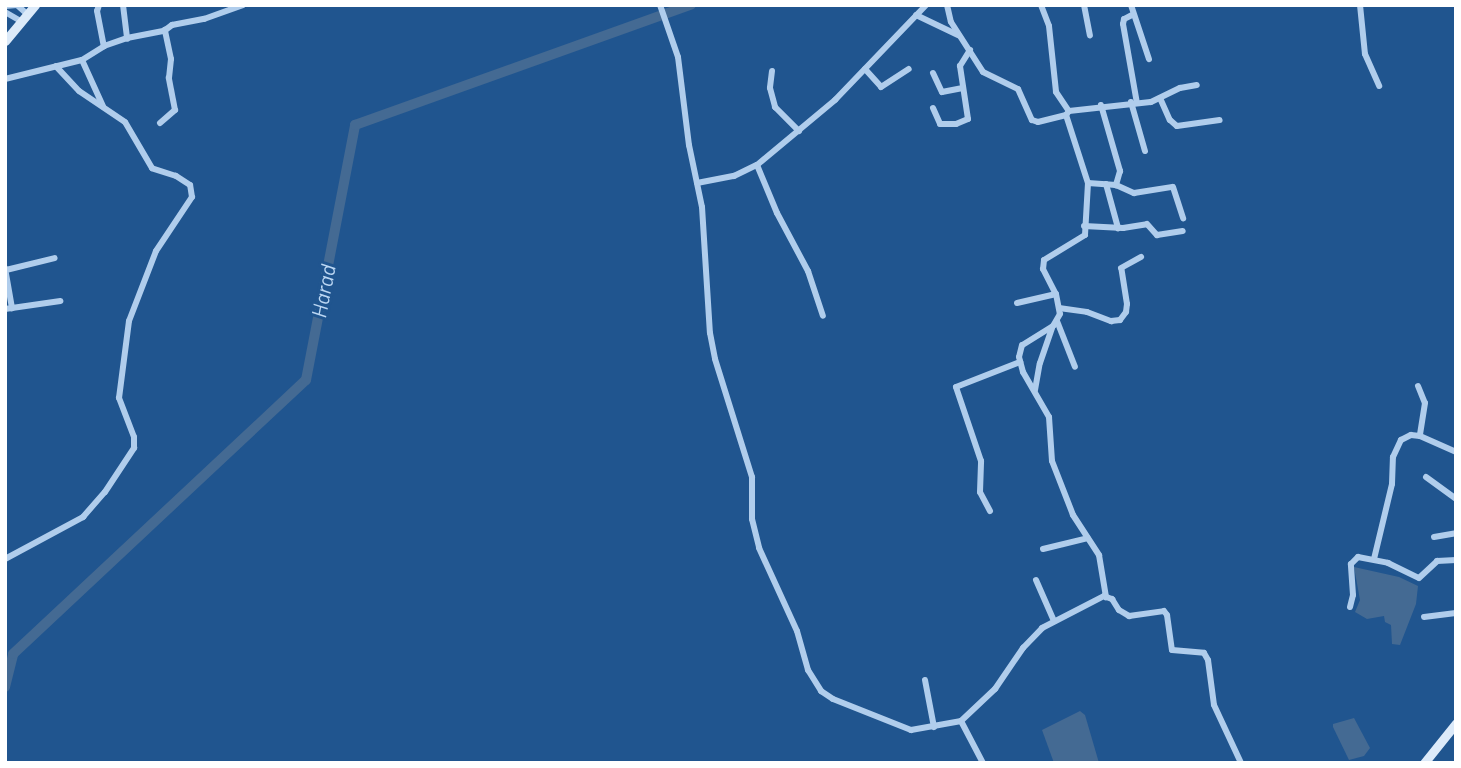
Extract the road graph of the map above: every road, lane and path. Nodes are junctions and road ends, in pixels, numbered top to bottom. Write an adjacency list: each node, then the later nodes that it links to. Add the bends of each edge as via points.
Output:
1 (35, 5): 16 (street)
2 (99, 5): 22 (street)
3 (123, 5): 20 (street)
4 (243, 5): 17 (street)
5 (660, 5): 46 (street, via 678,57)
6 (926, 5): 14 (street)
7 (947, 5): 18 (street)
8 (1041, 5): 40 (street, via 1049,26 1056,92)
9 (1084, 5): 19 (street)
10 (1130, 5): 15 (street)
11 (1360, 5): 33 (street, via 1366,54)
12 (5, 6): 16 (street, via 17,5)
13 (5, 12): 16 (street)
14 (916, 15): 18 (street); 27 (street)
15 (1132, 15): 25 (street); 36 (street, via 1123,21)
16 (25, 18): 21 (street)
17 (165, 30): 20 (street); 42 (street, via 175,110)
18 (958, 35): 23 (street)
19 (1090, 35)
20 (127, 38): 22 (street)
21 (5, 41)
22 (104, 46): 24 (street)
23 (970, 50): 34 (street, via 960,66); 40 (street, via 983,72 1022,93 1035,121)
24 (82, 60): 26 (street); 38 (street)
25 (1149, 60)
26 (56, 66): 31 (street); 38 (street, via 79,91)
27 (865, 69): 28 (street, via 881,87); 43 (street)
28 (909, 69)
29 (772, 71): 43 (street, via 775,107)
30 (933, 73): 34 (street, via 942,92)
31 (5, 79)
32 (1197, 85): 35 (street)
33 (1379, 86)
34 (964, 88): 39 (street, via 969,111 966,121 940,124)
35 (1160, 98): 36 (street); 41 (street, via 1177,126)
36 (1134, 102): 37 (street); 44 (street)
37 (1101, 105): 40 (street); 49 (street, via 1120,170)
38 (103, 106): 77 (street, via 125,122 152,168 184,180 192,197 156,251 129,321 119,398 134,447 83,517)
39 (933, 108)
40 (1068, 113): 47 (street)
41 (1220, 120)
42 (160, 123)
43 (799, 131): 45 (street)
44 (1145, 151)
45 (757, 165): 46 (street, via 734,176); 62 (street)
46 (697, 183): 89 (street, via 715,359 752,477 752,519 759,548 797,631 808,670 821,691 833,699 911,730)
47 (1088, 183): 48 (street); 51 (street)
48 (1106, 184): 49 (street); 52 (street)
49 (1116, 185): 50 (street, via 1134,193 1173,187)
50 (1183, 218)
51 (1084, 226): 52 (street); 57 (street, via 1084,238 1044,260 1045,275)
52 (1118, 228): 53 (street, via 1147,224 1157,235)
53 (1183, 231)
54 (1141, 257): 61 (street, via 1121,268 1127,304 1120,320)
55 (55, 258): 56 (street)
56 (6, 269): 60 (street)
57 (1056, 294): 59 (street); 61 (street)
58 (60, 301): 60 (street)
59 (1017, 303)
60 (9, 308)
61 (1059, 308): 63 (street)
62 (823, 316)
63 (1055, 324): 64 (street, via 1022,345); 65 (street); 67 (street)
64 (1020, 362): 67 (street); 72 (street, via 956,387 981,461 980,492)
65 (1075, 367)
66 (1418, 387): 68 (street, via 1425,403)
67 (1035, 390): 75 (street, via 1049,417 1052,461 1073,515)
68 (1420, 436): 69 (street); 78 (street, via 1406,436 1397,446)
69 (1456, 452)
70 (1426, 477): 71 (street)
71 (1456, 499)
72 (990, 511)
73 (1456, 533): 74 (street)
74 (1434, 537)
75 (1088, 538): 76 (street); 81 (street, via 1099,555)
76 (1043, 549)
77 (5, 559)
78 (1374, 559): 79 (street, via 1419,578 1437,561); 82 (street, via 1363,555 1351,564)
79 (1456, 560)
80 (1036, 580): 85 (street)
81 (1106, 597): 85 (street); 91 (street, via 1129,616 1164,611 1172,650 1204,653 1213,705)
82 (1350, 607)
83 (1456, 613): 84 (street)
84 (1424, 617)
85 (1054, 621): 87 (street, via 1036,634 995,689)
86 (925, 680): 89 (street)
87 (961, 721): 89 (street); 90 (street)
88 (1456, 723): 92 (street)
89 (934, 727)
90 (983, 763)
91 (1241, 763)
92 (1424, 763)

